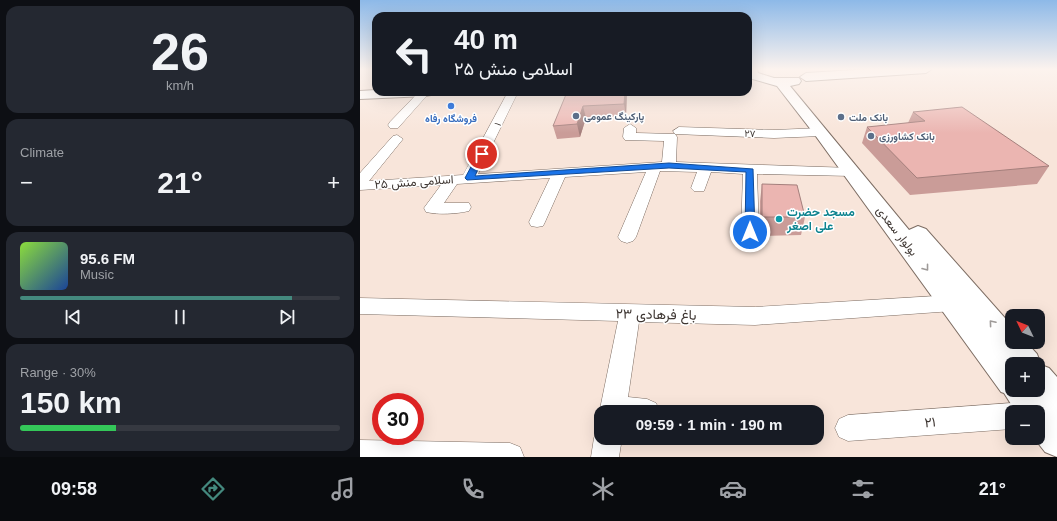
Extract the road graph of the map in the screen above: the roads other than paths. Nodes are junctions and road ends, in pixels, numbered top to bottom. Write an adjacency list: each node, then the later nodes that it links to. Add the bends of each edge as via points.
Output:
1 (802, 90): 8 (main road, بولوار سعدی)
2 (806, 90): 27 (main road, بولوار سعدی, one-way to 2)
3 (421, 96): 5 (street)
4 (511, 96): 15 (street, ۱)
5 (394, 125)
6 (630, 128): 10 (street, via 629,137 671,137)
7 (679, 131): 8 (street, ۲۷, via 774,134)
8 (821, 132): 14 (main road, بولوار سعدی)
9 (398, 138): 17 (street)
10 (662, 166): 11 (street, اسلامی منش ۲۵); 13 (street, اسلامی منش ۲۵); 23 (street)
11 (705, 168): 12 (street, اسلامی منش ۲۵); 19 (street)
12 (750, 170): 14 (street, اسلامی منش ۲۵); 22 (street)
13 (560, 172): 15 (street, اسلامی منش ۲۵); 21 (street)
14 (852, 172): 24 (main road, بولوار سعدی, one-way to 24)
15 (469, 178): 16 (street, اسلامی منش ۲۵)
16 (453, 180): 18 (street, اسلامی منش ۲۵); 20 (street, via 432,208)
17 (360, 182)
18 (360, 186)
19 (699, 188)
20 (464, 207)
21 (537, 222)
22 (750, 232)
23 (627, 237)
24 (953, 303): 26 (street, باغ فرهادی ۲۳, via 755,316); 28 (main road, بولوار سعدی)
25 (360, 306): 26 (street, باغ فرهادی ۲۳)
26 (630, 313): 32 (street)
27 (1020, 357)
28 (1005, 372)
29 (1045, 387): 31 (main road)
30 (1024, 397): 33 (main road)
31 (1057, 402)
32 (614, 405)
33 (1031, 405)
34 (1005, 417): 36 (street, ۲۱)
35 (1045, 424): 37 (main road)
36 (848, 428)
37 (1057, 440)
38 (607, 445): 41 (street)
39 (360, 454): 40 (street)
40 (510, 457)
41 (605, 457)

